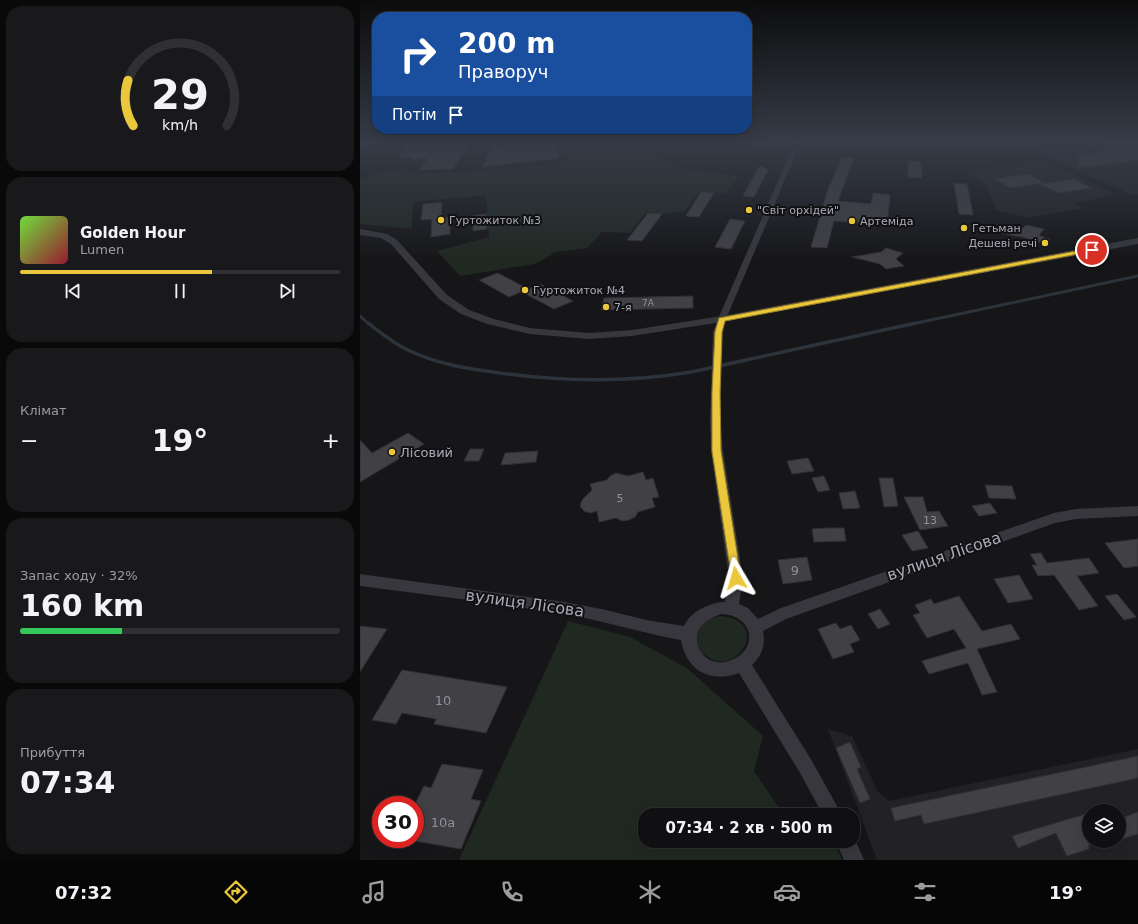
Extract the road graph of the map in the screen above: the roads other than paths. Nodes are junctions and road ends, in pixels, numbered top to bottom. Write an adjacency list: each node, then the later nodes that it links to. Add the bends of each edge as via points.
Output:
1 (781, 182): 4 (street)
2 (360, 232): 4 (street, via 384,236 394,242 454,306 508,326 552,334 607,335)
3 (1138, 241): 4 (street)
4 (722, 319): 7 (street, via 718,336 716,451 736,578)
5 (1138, 512): 8 (street, вулиця Лісова, via 1076,514 1054,518 781,614)
6 (360, 580): 9 (street, вулиця Лісова, via 565,608)
7 (731, 608): 8 (street, via 745,614); 9 (street, via 715,609 700,616)
8 (755, 628): 10 (street, via 756,648)
9 (689, 634): 10 (street, via 688,644 692,654 708,668 731,669)
10 (742, 664): 11 (street)
11 (829, 808)
12 (849, 848): 13 (street)
13 (854, 860)

